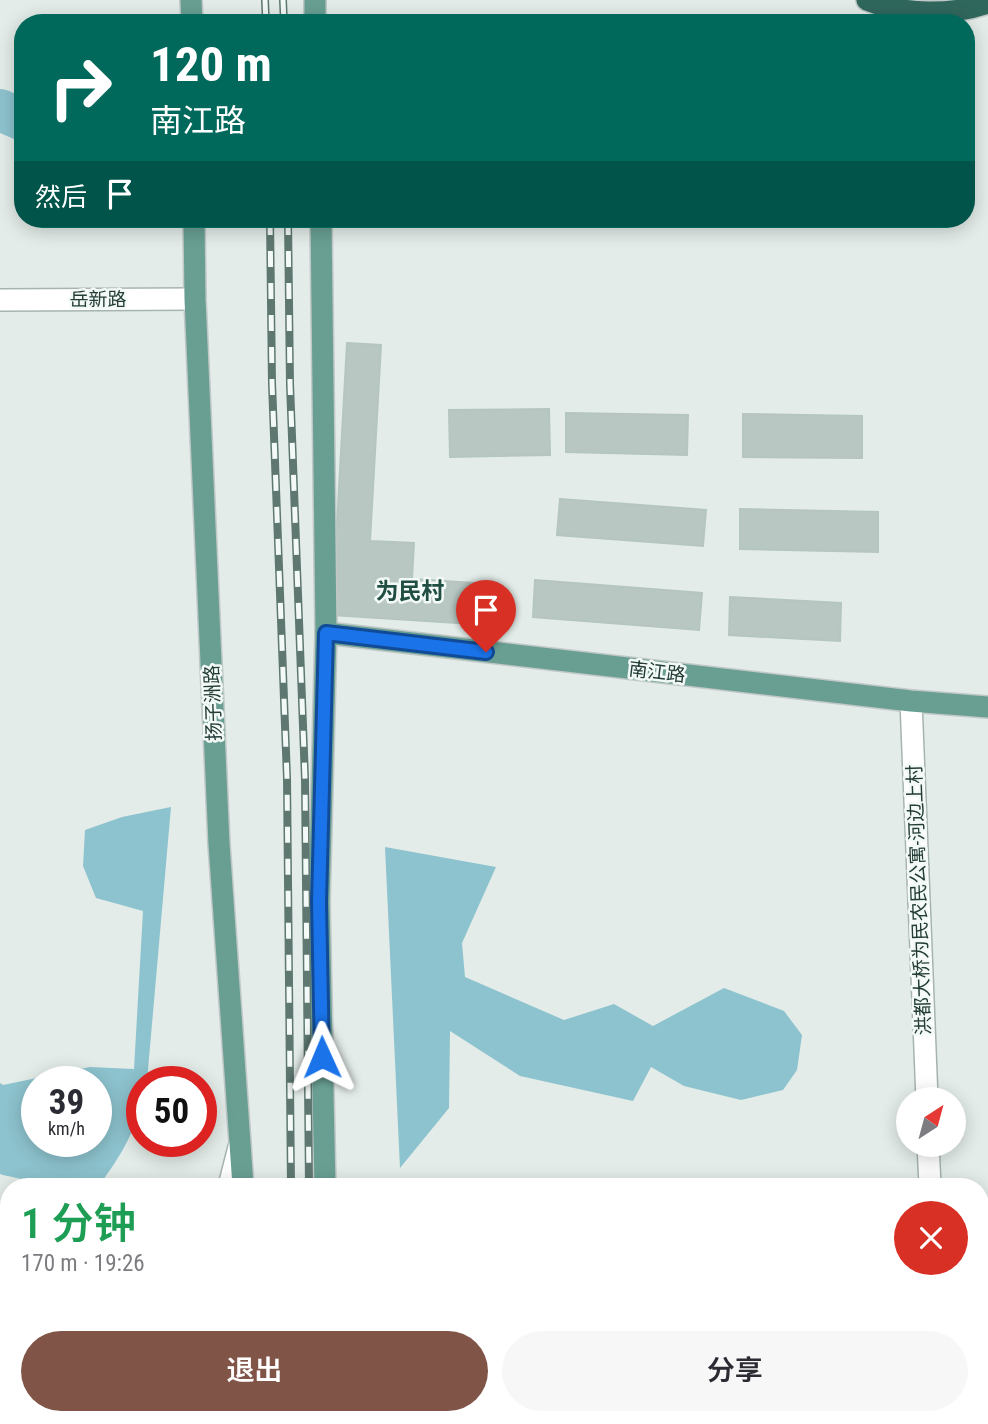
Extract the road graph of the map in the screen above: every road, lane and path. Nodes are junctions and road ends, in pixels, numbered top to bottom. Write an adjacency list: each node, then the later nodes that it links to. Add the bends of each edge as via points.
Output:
1 (867, 0): 2 (highway, via 923,12 971,9)
2 (988, 3)
3 (194, 228): 5 (main road, 扬子洲路)
4 (321, 228): 7 (main road)
5 (195, 299): 6 (street, 岳新路); 11 (main road, 扬子洲路, via 219,844)
6 (0, 300)
7 (326, 633): 8 (main road, 南江路); 15 (main road, via 319,902)
8 (911, 701): 9 (main road, 南江路); 10 (street, 洪都大桥为民农民公寓-河边上村)
9 (988, 707)
10 (927, 1087)
11 (241, 1138): 13 (street); 14 (main road, 扬子洲路)
12 (929, 1157): 16 (street)
13 (231, 1178)
14 (243, 1178)
15 (325, 1178)
16 (930, 1178)

